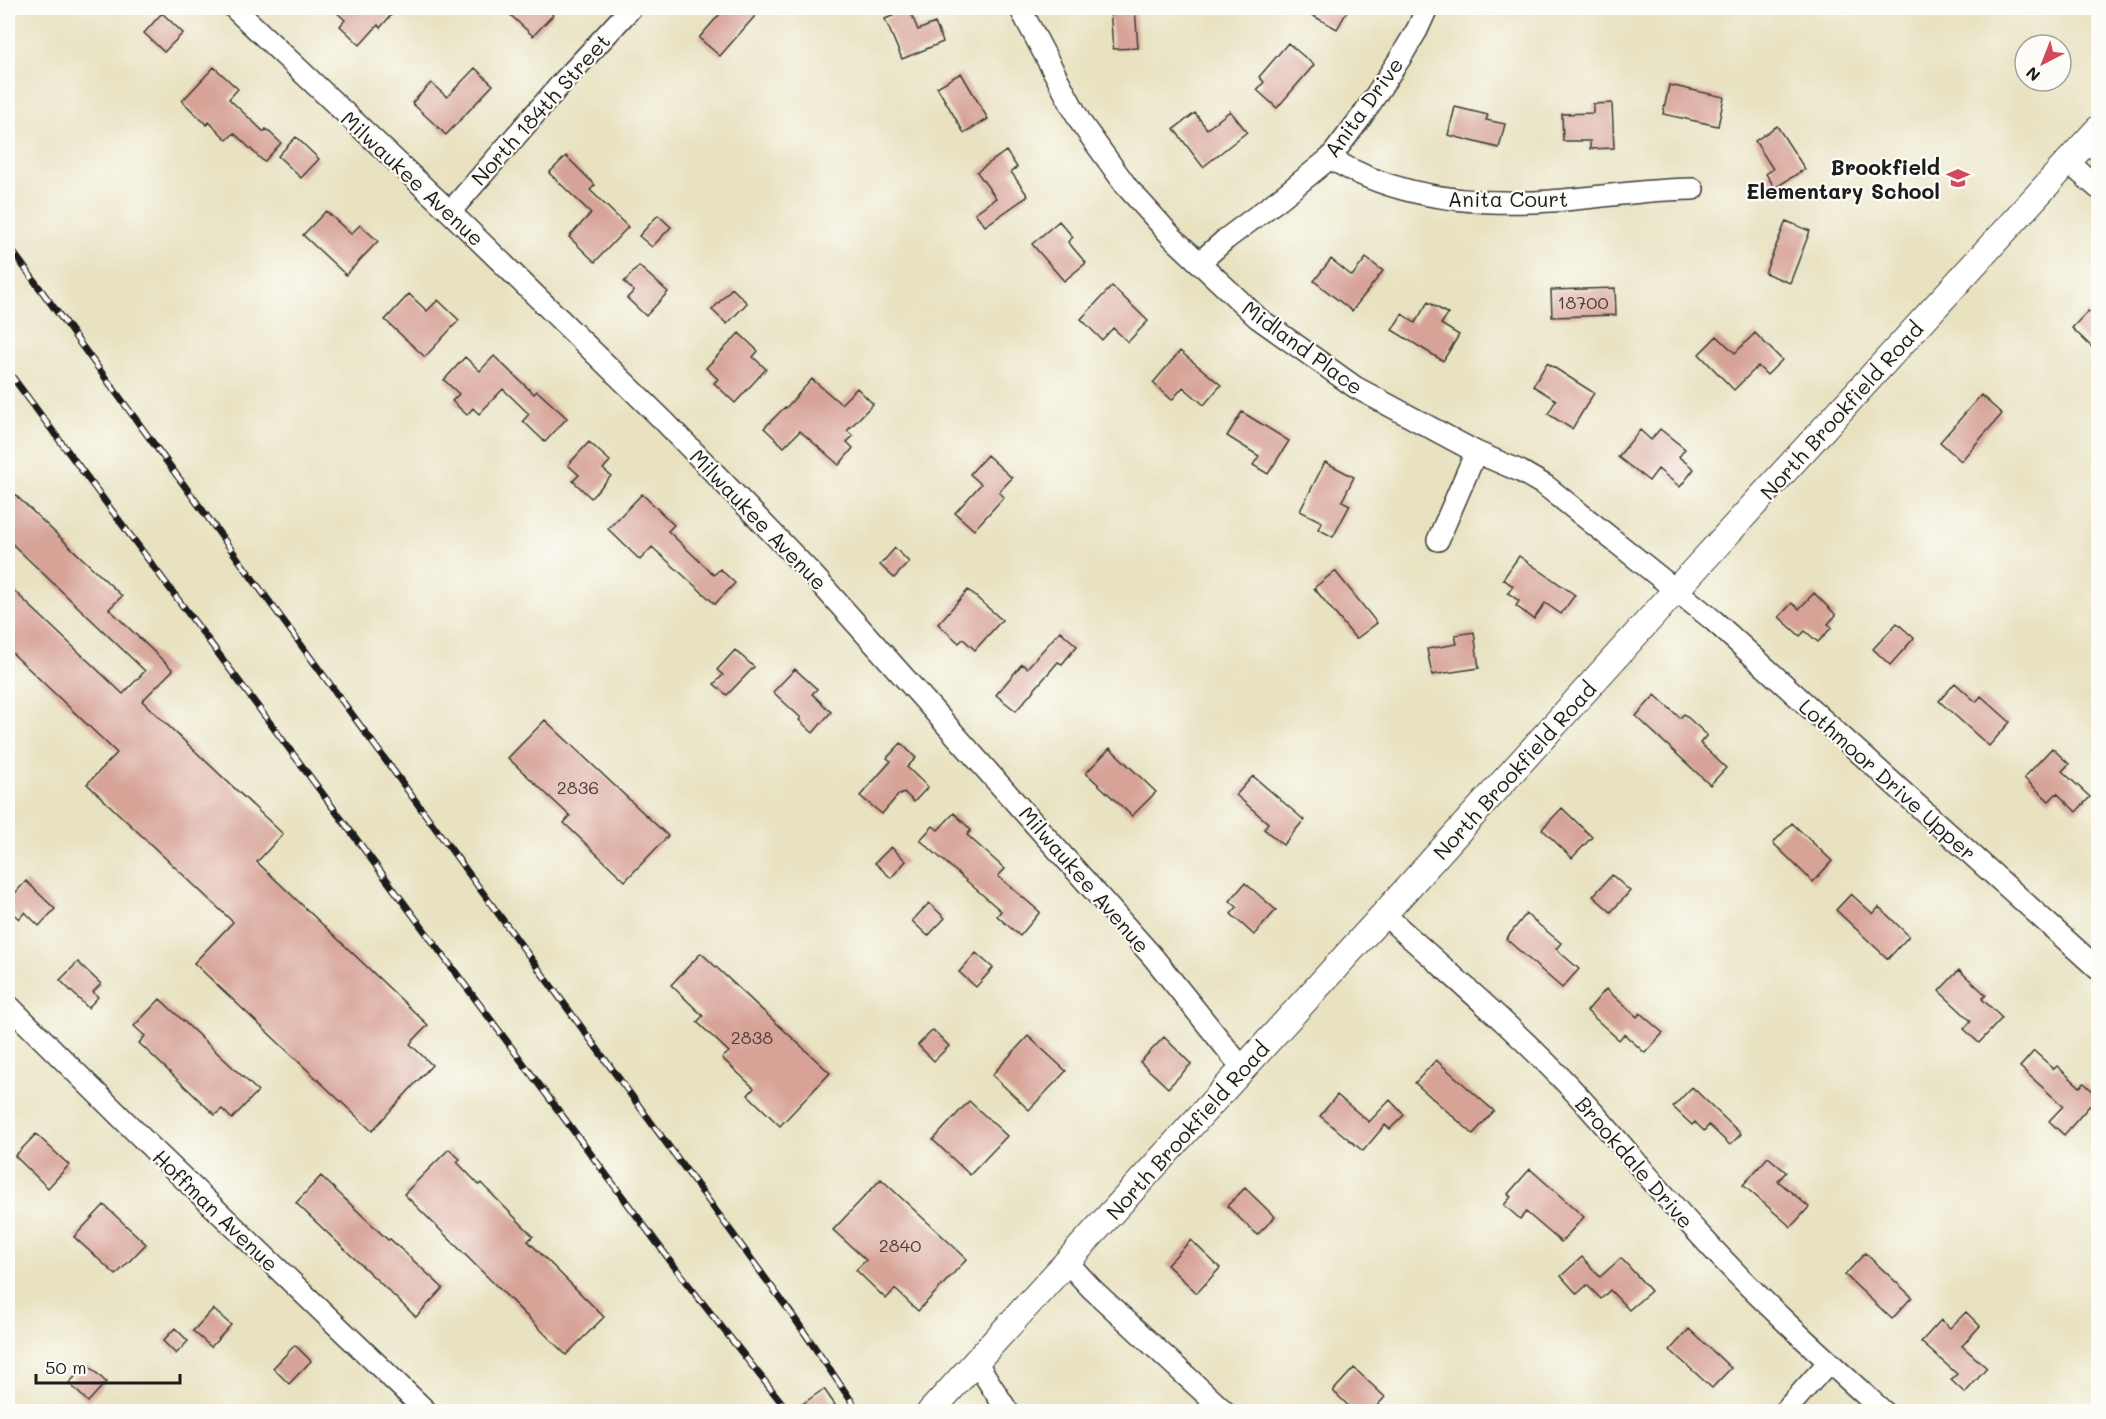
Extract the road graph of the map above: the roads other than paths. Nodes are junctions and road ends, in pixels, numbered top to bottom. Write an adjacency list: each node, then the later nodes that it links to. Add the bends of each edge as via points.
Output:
1 (234, 8): 10 (street, Milwaukee Avenue)
2 (631, 8): 10 (street, North 184th Street)
3 (1020, 8): 11 (street, Midland Place, via 1081,123 1127,188)
4 (1427, 8): 6 (street, Anita Drive, via 1399,60)
5 (2098, 129): 7 (street, North Brookfield Road)
6 (1330, 158): 9 (street, Anita Court, via 1355,173 1393,186 1470,201 1549,201); 11 (street, Anita Drive)
7 (2068, 162): 8 (street); 14 (street, North Brookfield Road)
8 (2098, 188)
9 (1692, 189)
10 (450, 212): 18 (street, Milwaukee Avenue, via 665,422 819,581 1153,957)
11 (1200, 262): 12 (street, Midland Place, via 1288,341 1355,387)
12 (1476, 452): 13 (street); 14 (street, Midland Place, via 1546,486)
13 (1438, 540)
14 (1675, 591): 15 (street, North Brookfield Road); 16 (street, Lothmoor Drive Upper, via 1782,681)
15 (1384, 914): 18 (street, North Brookfield Road); 21 (street, Brookdale Drive, via 1567,1084 1699,1235)
16 (2098, 969)
17 (8, 1005): 22 (street, Hoffman Avenue)
18 (1243, 1069): 19 (street, North Brookfield Road)
19 (1067, 1263): 20 (street, North Brookfield Road); 25 (street)
20 (976, 1362): 23 (street, North Brookfield Road); 24 (street)
21 (1829, 1362): 26 (street); 27 (street, Brookdale Drive)
22 (427, 1412)
23 (930, 1412)
24 (1008, 1412)
25 (1225, 1412)
26 (1784, 1412)
27 (1884, 1412)

